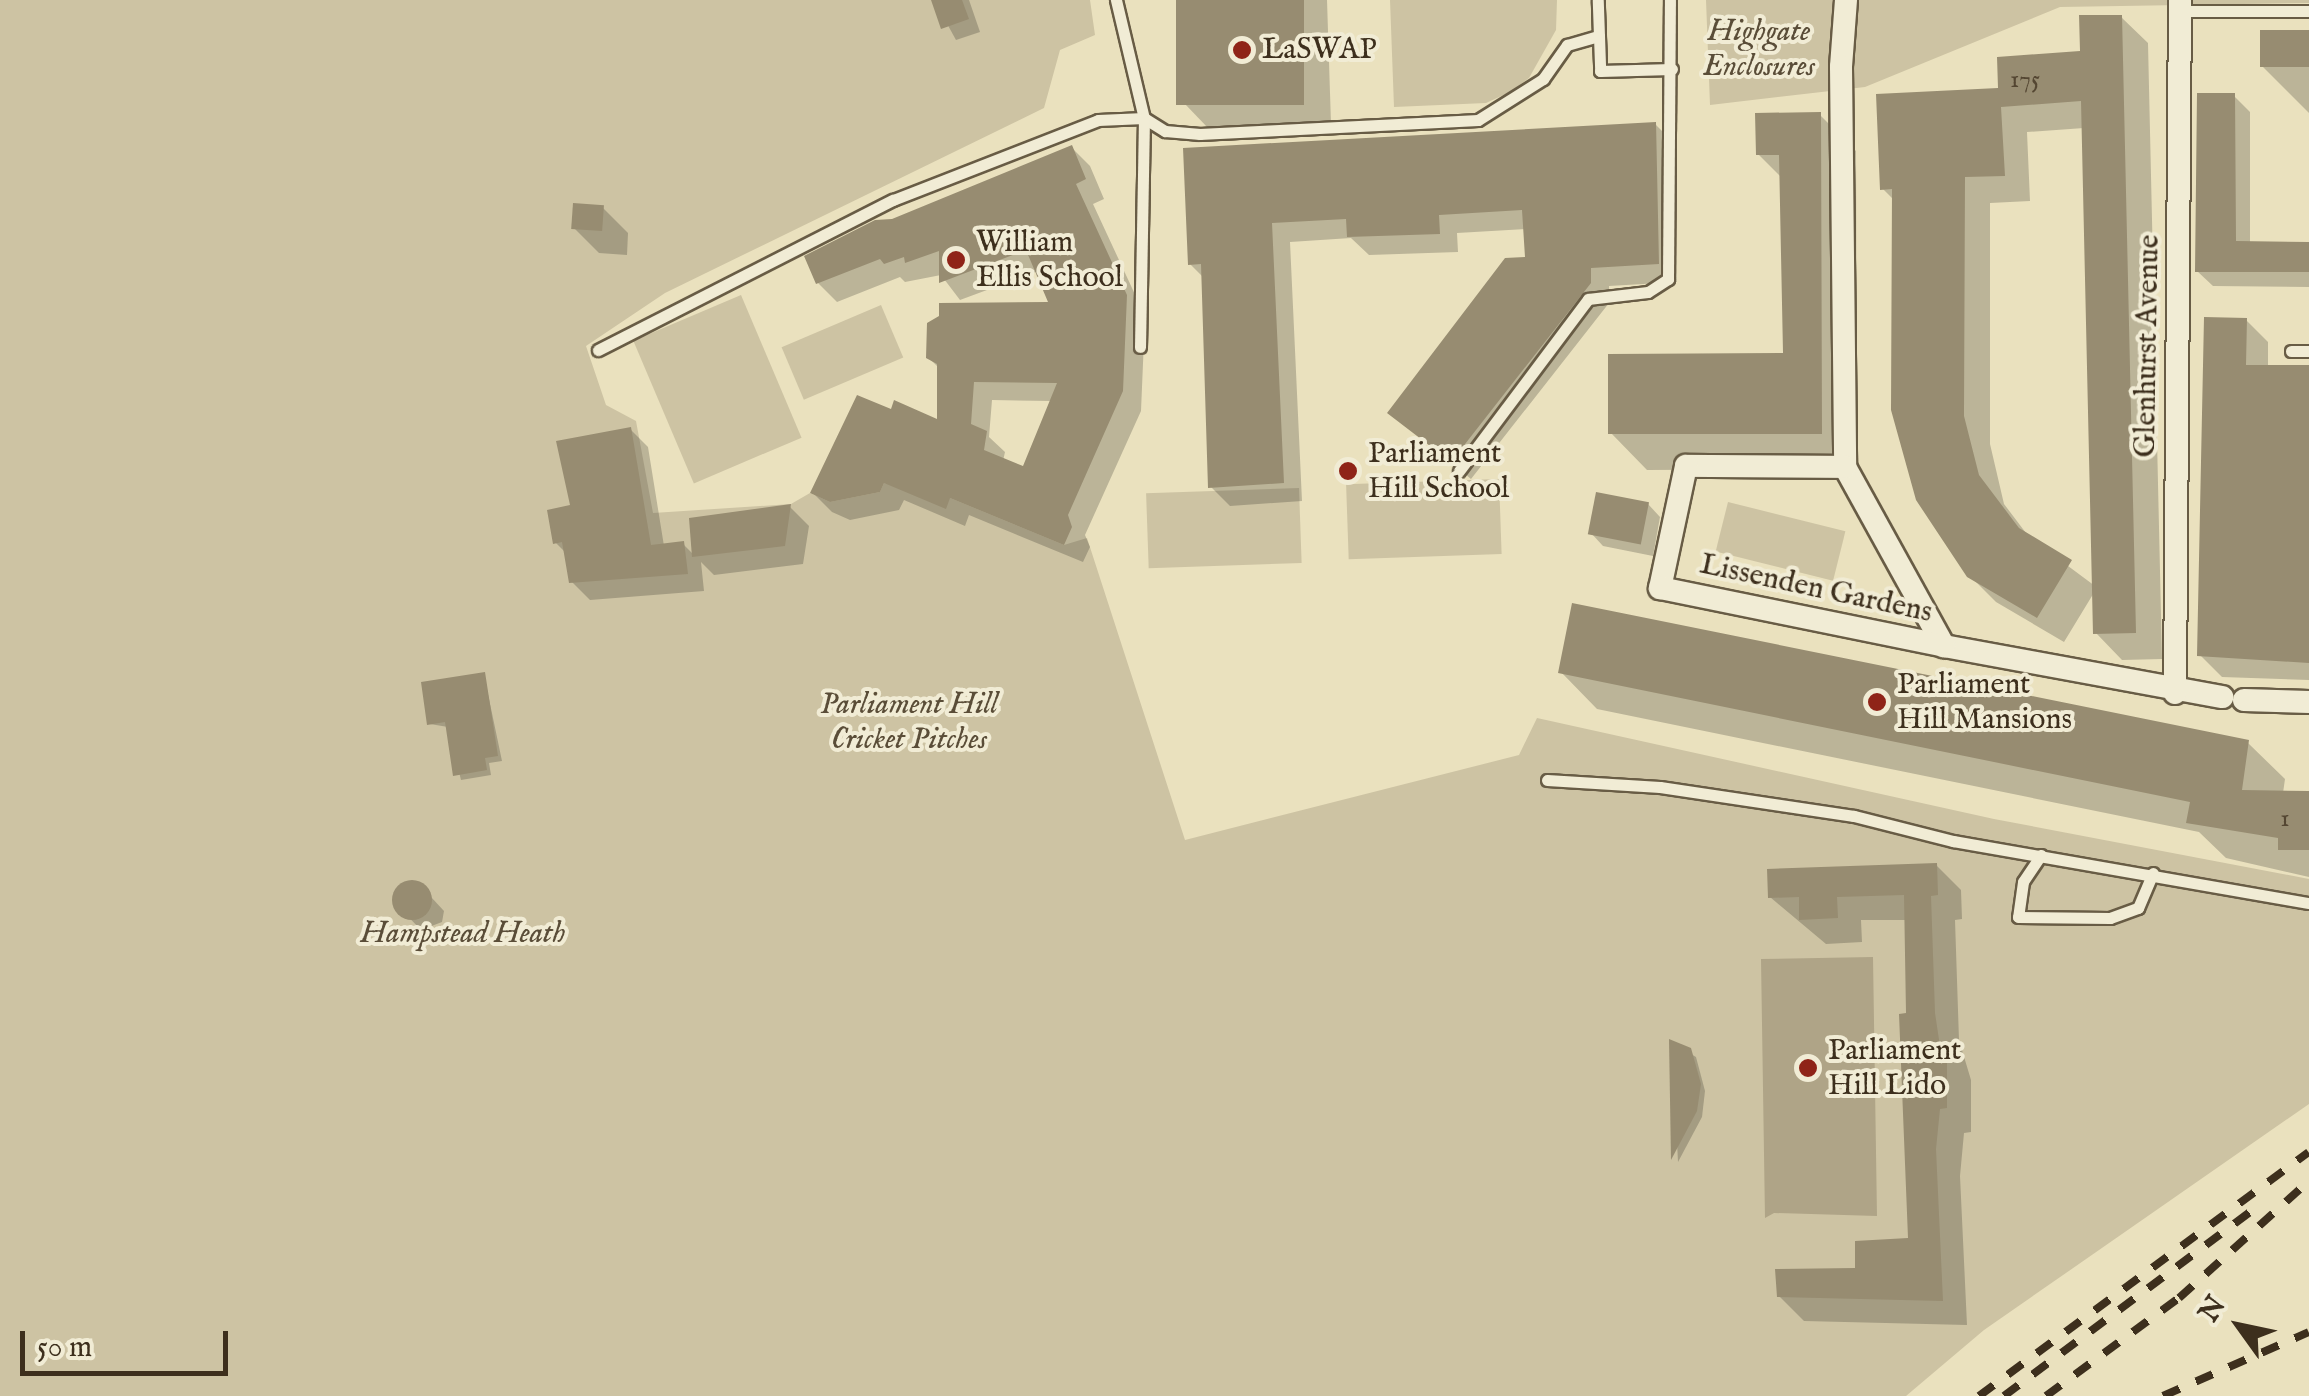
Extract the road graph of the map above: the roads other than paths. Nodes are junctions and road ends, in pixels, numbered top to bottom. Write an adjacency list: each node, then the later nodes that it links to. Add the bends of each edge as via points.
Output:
1 (1116, 0): 9 (lane)
2 (1598, 0): 7 (lane)
3 (1670, 0): 8 (lane)
4 (1846, 0): 14 (street, Lissenden Gardens, via 1840,67)
5 (2181, 5): 6 (lane); 17 (street, Glenhurst Avenue)
6 (2309, 12)
7 (1599, 36): 8 (lane, via 1600,71); 9 (lane, via 1567,45 1543,79 1478,120 1200,134 1165,131)
8 (1672, 69): 15 (lane, via 1668,279 1648,292 1588,298)
9 (1144, 118): 10 (lane); 11 (lane, via 1098,120 893,200)
10 (1140, 347)
11 (598, 350)
12 (2291, 350): 13 (lane)
13 (2309, 351)
14 (1845, 467): 16 (street, Lissenden Gardens); 16 (street, Lissenden Gardens, via 1686,466 1660,588)
15 (1459, 471)
16 (1944, 646): 17 (street, Lissenden Gardens)
17 (2175, 693): 18 (street, Lissenden Gardens)
18 (2309, 702)
19 (1546, 780): 20 (lane, via 1660,787 1835,813)
20 (2041, 856): 21 (lane); 21 (lane, via 2023,882 2018,917 2110,918 2138,908)
21 (2152, 874): 22 (lane)
22 (2309, 903)

